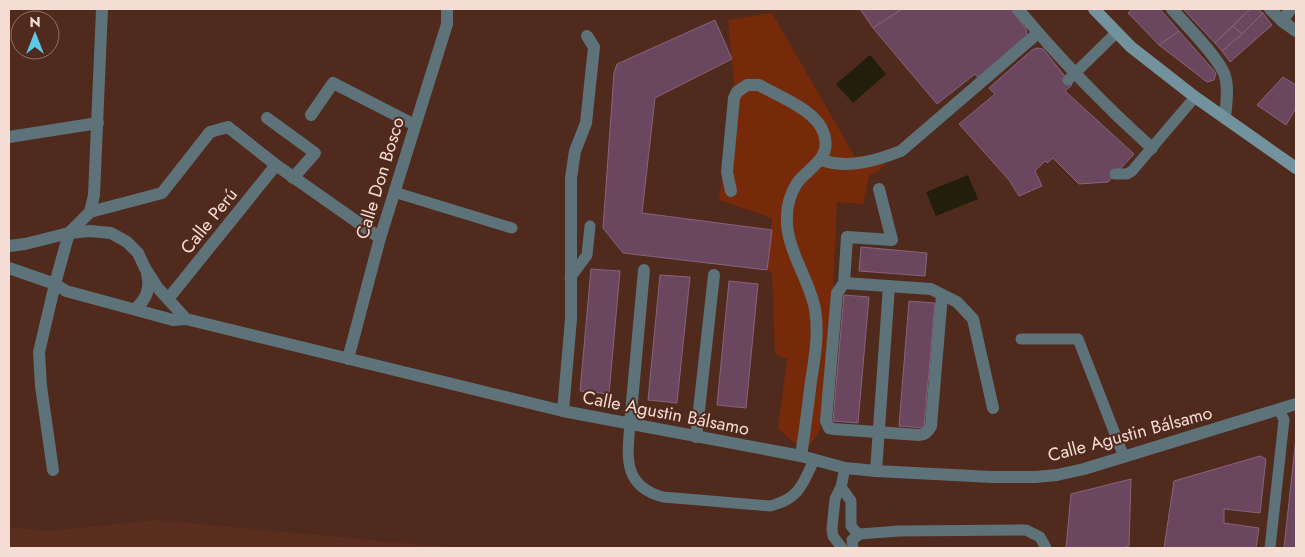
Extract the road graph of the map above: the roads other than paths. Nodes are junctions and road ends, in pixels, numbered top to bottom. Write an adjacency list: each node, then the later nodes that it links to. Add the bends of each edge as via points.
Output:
1 (102, 9): 18 (street)
2 (447, 9): 19 (street, Calle Don Bosco, via 447,24)
3 (1018, 9): 10 (street)
4 (1094, 9): 11 (main road)
5 (1172, 9): 17 (street, via 1225,74)
6 (1270, 9): 8 (street)
7 (1291, 9): 8 (street)
8 (1282, 21): 9 (street)
9 (1296, 31)
10 (1038, 32): 13 (street); 22 (street, via 901,151 878,160 847,164)
11 (1117, 32): 13 (lane); 14 (main road, via 1131,47)
12 (587, 36): 40 (street, via 594,47 586,123 575,151 571,178)
13 (1072, 77): 21 (street)
14 (1195, 97): 17 (main road); 21 (lane)
15 (311, 115): 19 (street, via 333,83)
16 (267, 118): 26 (street, via 315,153)
17 (1225, 118): 24 (main road)
18 (98, 123): 20 (street); 30 (street)
19 (415, 125): 29 (street, Calle Don Bosco)
20 (9, 137)
21 (1152, 148): 25 (lane, via 1127,174)
22 (821, 160): 28 (street, via 826,144 821,126 796,103 760,85 747,85 734,98 727,172); 57 (street, via 797,184 789,199 786,217 792,249 815,309 817,342)
23 (276, 165): 26 (street); 30 (street, via 228,127 210,132 162,194); 45 (street, Calle Perú)
24 (1296, 168)
25 (1116, 174)
26 (293, 178): 34 (street)
27 (879, 189): 41 (street, via 892,240 848,237)
28 (731, 191)
29 (394, 192): 32 (lane); 34 (street, Calle Don Bosco)
30 (90, 212): 33 (street)
31 (590, 226): 40 (lane, via 587,255)
32 (512, 228)
33 (68, 233): 35 (street); 37 (street, via 110,233 127,242 138,253); 42 (street)
34 (380, 238): 49 (street, Calle Don Bosco)
35 (9, 246)
36 (9, 268): 42 (street, Calle Agustin Bálsamo)
37 (144, 268): 45 (street); 46 (street, via 149,286 147,295)
38 (644, 270): 54 (street)
39 (714, 275): 56 (street)
40 (570, 278): 53 (street, via 571,319)
41 (844, 283): 43 (street); 55 (street, via 837,293 827,423 832,429)
42 (54, 284): 46 (street, Calle Agustin Bálsamo); 61 (street, via 39,352)
43 (889, 286): 44 (street, via 931,289); 55 (street)
44 (942, 295): 51 (street, via 957,302 973,319); 55 (street, via 931,426 923,435)
45 (168, 299): 47 (street)
46 (135, 309): 47 (street, Calle Agustin Bálsamo, via 173,320)
47 (186, 319): 49 (street, Calle Agustin Bálsamo)
48 (1021, 339): 58 (lane, via 1078,339)
49 (348, 359): 53 (street, Calle Agustin Bálsamo)
50 (1296, 404): 52 (street, Calle Agustin Bálsamo)
51 (993, 408)
52 (1279, 409): 58 (street, Calle Agustin Bálsamo); 68 (lane, via 1284,420)
53 (563, 411): 54 (street, Calle Agustin Bálsamo)
54 (630, 424): 56 (street, Calle Agustin Bálsamo); 59 (lane, via 628,458 632,476 645,490 663,497 770,506 793,497)
55 (880, 432): 62 (street)
56 (696, 437): 57 (street, Calle Agustin Bálsamo)
57 (801, 456): 59 (street, Calle Agustin Bálsamo)
58 (1124, 457): 62 (street, Calle Agustin Bálsamo, via 1084,469 1034,477)
59 (814, 460): 60 (street, Calle Agustin Bálsamo)
60 (845, 468): 62 (street, Calle Agustin Bálsamo); 63 (lane)
61 (53, 470)
62 (876, 471)
63 (842, 487): 64 (lane, via 851,501 850,526); 65 (lane, via 835,499 832,529)
64 (860, 534): 66 (lane, via 852,540); 67 (lane, via 1026,530 1040,537)
65 (842, 548)
66 (853, 548)
67 (1046, 548)
68 (1270, 548)

